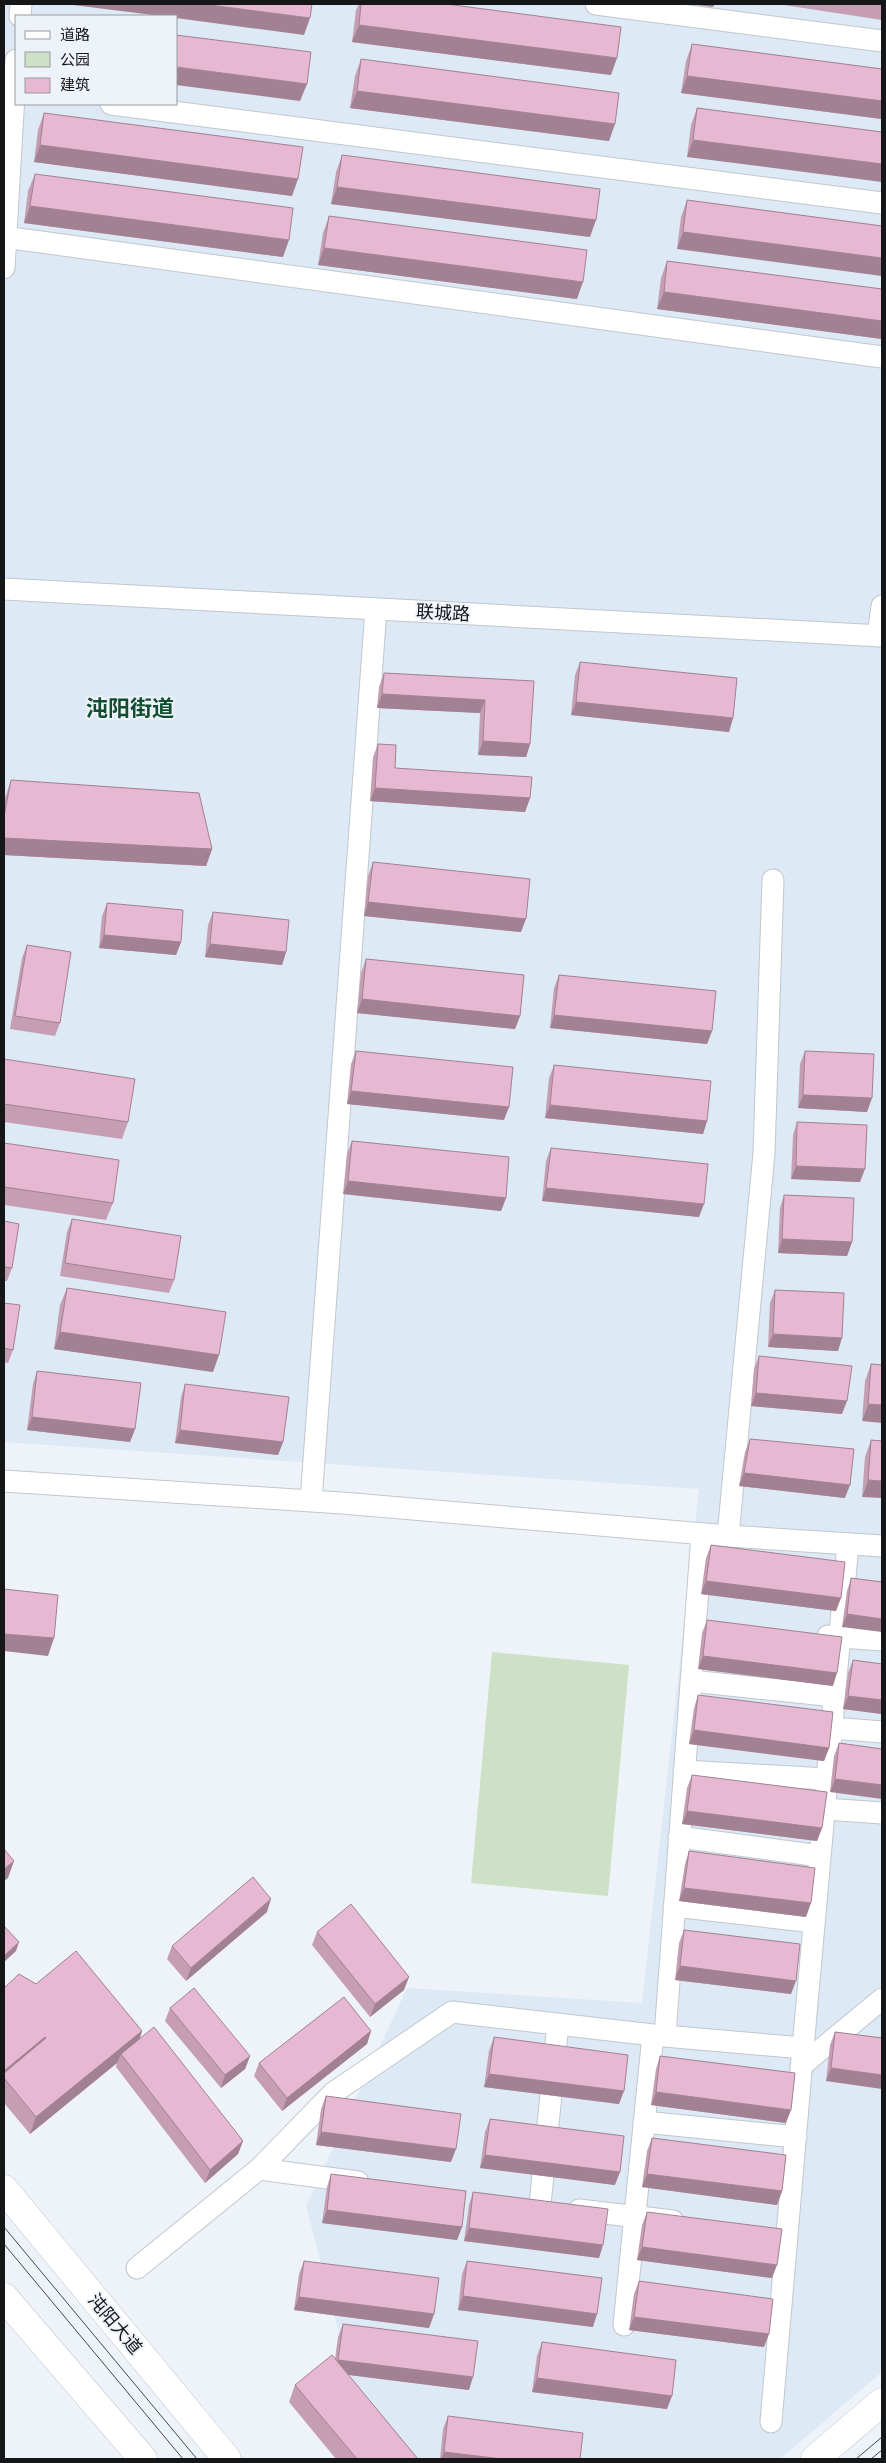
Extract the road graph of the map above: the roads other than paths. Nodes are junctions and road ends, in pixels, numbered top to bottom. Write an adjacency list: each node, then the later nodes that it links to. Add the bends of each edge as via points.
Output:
1 (596, 4): 2 (street)
2 (882, 41)
3 (15, 91): 6 (street)
4 (119, 105): 5 (street)
5 (882, 203)
6 (4, 237): 7 (street); 8 (street)
7 (4, 268)
8 (882, 358)
9 (4, 589): 11 (street, 联城路)
10 (882, 606): 12 (street)
11 (376, 609): 12 (street, 联城路); 15 (street)
12 (880, 636)
13 (773, 880): 17 (street, via 764,1153)
14 (4, 1481): 15 (street)
15 (311, 1501): 16 (street)
16 (702, 1534): 17 (street); 23 (street, via 705,1620)
17 (728, 1536): 18 (street)
18 (848, 1544): 19 (street); 21 (street)
19 (882, 1546)
20 (811, 1634): 21 (street)
21 (840, 1637): 22 (street); 24 (street)
22 (882, 1640)
23 (691, 1681): 24 (street); 27 (street)
24 (835, 1696): 25 (street)
25 (832, 1728): 26 (street); 28 (street)
26 (882, 1732)
27 (684, 1771): 28 (street); 31 (street)
28 (827, 1779): 29 (street)
29 (825, 1808): 30 (street); 32 (street)
30 (882, 1813)
31 (680, 1838): 32 (street); 33 (street)
32 (820, 1856): 34 (street)
33 (674, 1906): 34 (street); 37 (street)
34 (814, 1922): 38 (street)
35 (882, 2000): 38 (street)
36 (558, 2024): 37 (street); 41 (street, via 452,2012 333,2094); 44 (street, via 530,2204)
37 (659, 2036): 38 (street); 39 (street)
38 (802, 2057): 40 (street)
39 (644, 2122): 40 (street); 44 (street)
40 (796, 2137): 50 (street, via 778,2234)
41 (259, 2169): 42 (street); 46 (street)
42 (375, 2184)
43 (4, 2189): 52 (main road, 沌阳大道)
44 (635, 2217): 45 (street); 48 (street)
45 (692, 2224)
46 (137, 2268)
47 (4, 2297): 51 (main road)
48 (624, 2325)
49 (882, 2402): 53 (main road)
50 (771, 2422)
51 (143, 2459)
52 (227, 2459)
53 (815, 2459)

